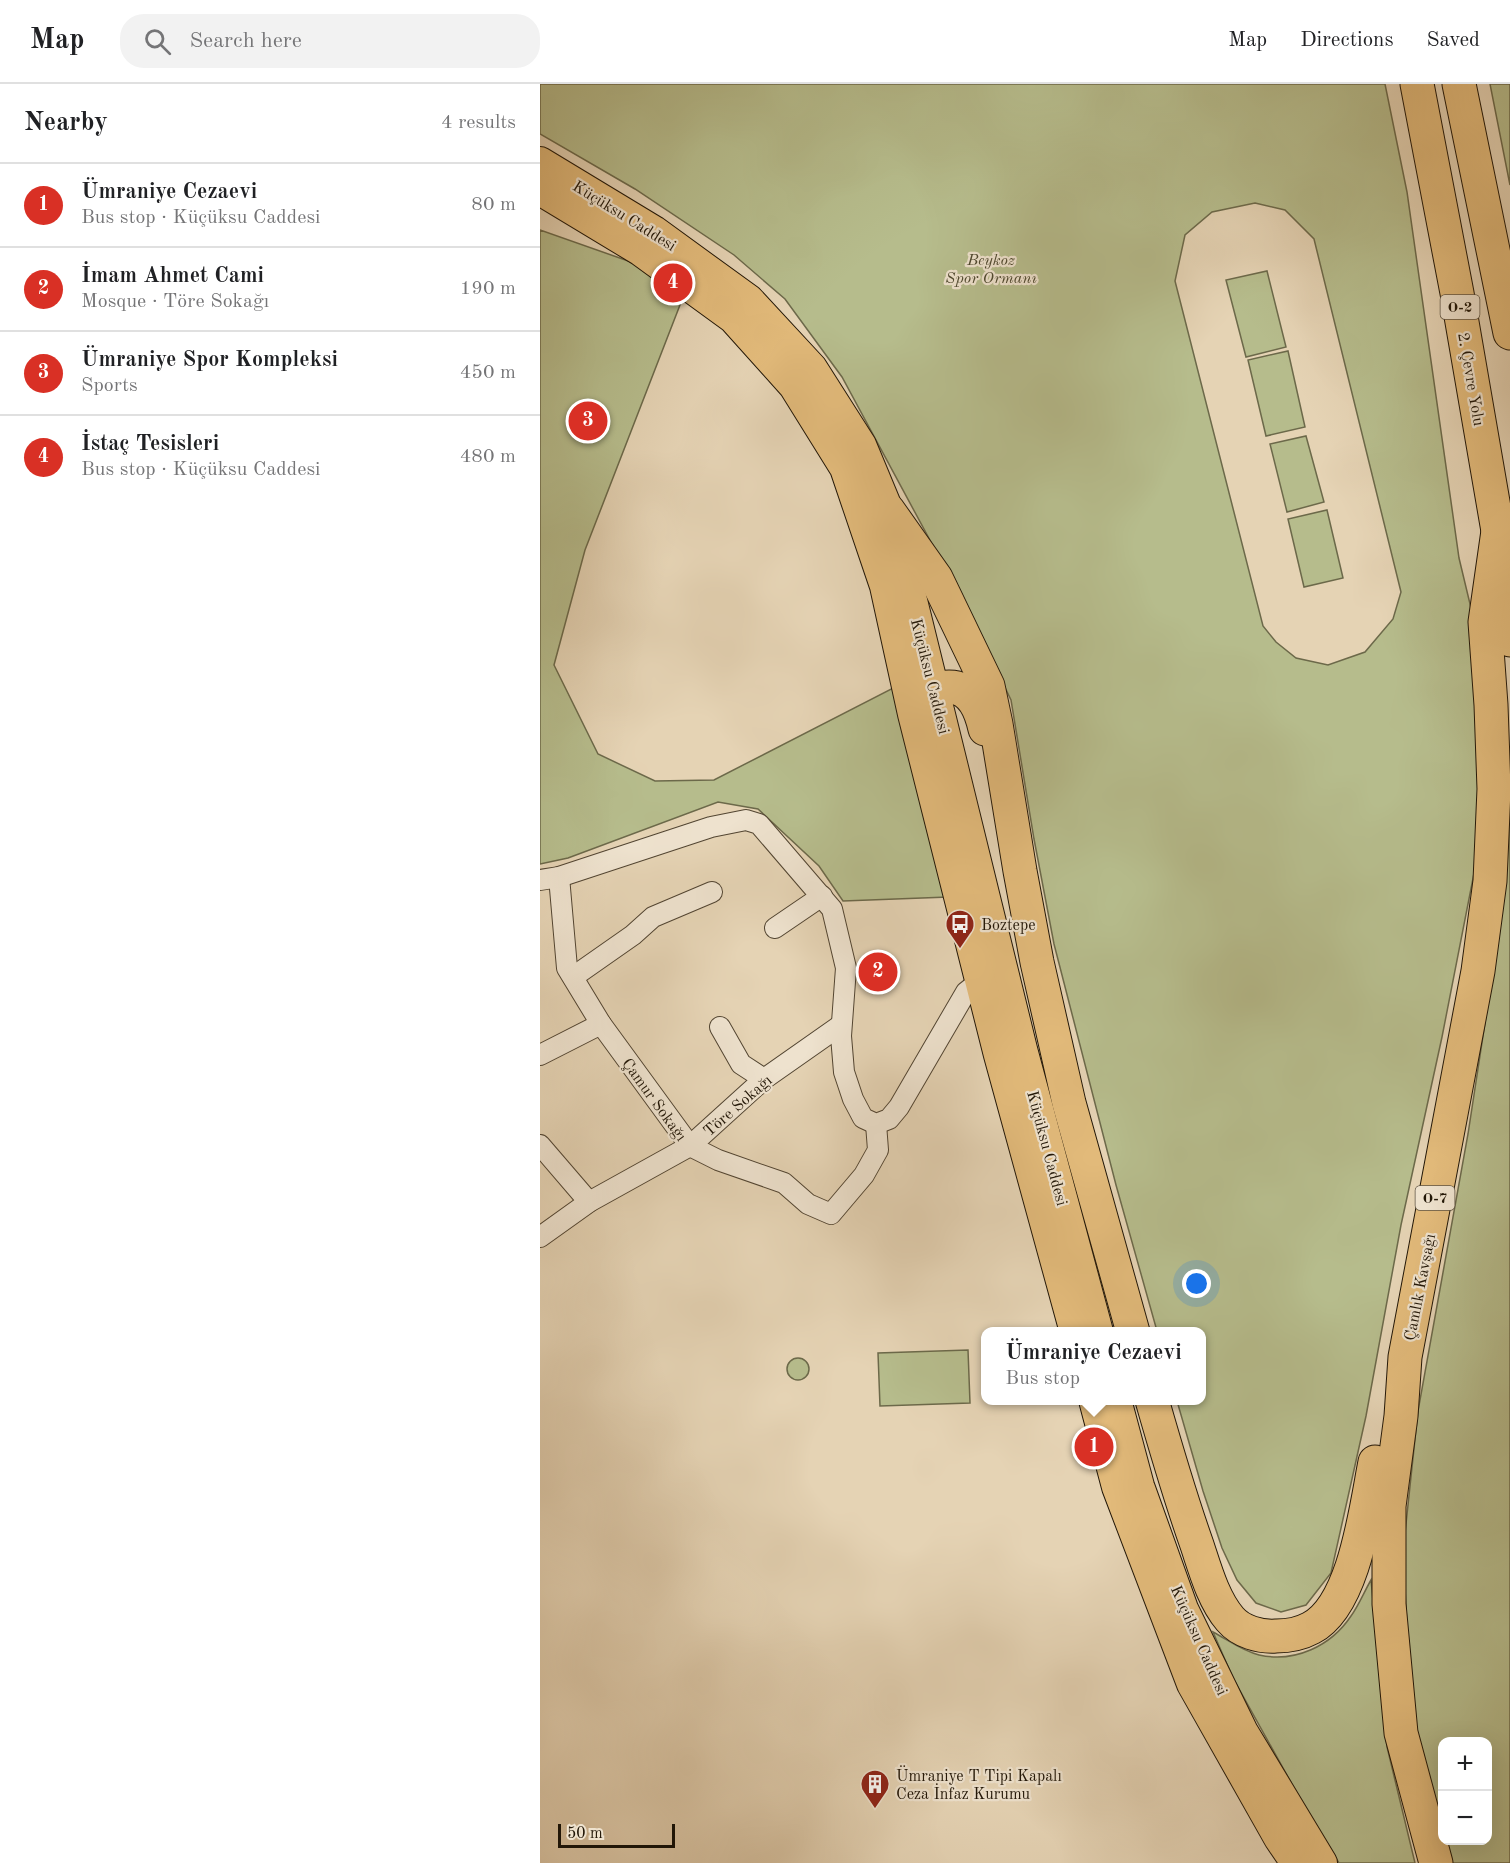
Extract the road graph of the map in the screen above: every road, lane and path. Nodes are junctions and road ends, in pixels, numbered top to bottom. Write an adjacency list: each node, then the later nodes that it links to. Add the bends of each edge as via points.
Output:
1 (1417, 84): 8 (highway, 2. Çevre Yolu / O-2)
2 (1459, 84): 6 (highway, O-2)
3 (540, 162): 5 (main road, Küçüksu Caddesi, via 654,231 749,300)
4 (540, 190): 5 (main road, Küçüksu Caddesi, via 641,251 733,318)
5 (757, 327): 7 (main road, Küçüksu Caddesi, via 812,368 861,444); 10 (main road, Küçüksu Caddesi, via 845,468)
6 (1510, 333)
7 (888, 510): 10 (main road, Küçüksu Caddesi); 11 (highway, via 936,578 988,686)
8 (1498, 531): 9 (highway, 2. Çevre Yolu / O-2); 31 (highway, Çamlık Kavşağı / O-7, via 1485,621 1494,789 1490,881 1478,971)
9 (1510, 640)
10 (924, 702): 11 (highway, via 949,687 964,691 974,700 983,720); 17 (main road, Küçüksu Caddesi); 17 (main road, Küçüksu Caddesi, via 954,771 975,857)
11 (1020, 871): 30 (highway, via 1069,1103)
12 (550, 878): 14 (street, via 711,827 746,820 759,824); 16 (street, Çamur Sokağı, via 567,968)
13 (712, 892): 16 (street, via 653,917)
14 (822, 896): 15 (street); 19 (street, via 832,909 846,968)
15 (775, 928)
16 (573, 977): 18 (street, Çamur Sokağı)
17 (992, 978): 23 (street, via 966,992 899,1107 889,1119); 28 (main road, Küçüksu Caddesi); 29 (main road, Küçüksu Caddesi)
18 (601, 1024): 21 (street); 25 (street, Çamur Sokağı)
19 (841, 1025): 22 (street, Töre Sokağı); 23 (street, via 844,1072 853,1099 863,1118)
20 (720, 1027): 22 (street, via 741,1064)
21 (540, 1055)
22 (764, 1079): 25 (street, Töre Sokağı)
23 (876, 1124): 25 (street, Çamur Sokağı, via 878,1150 864,1176 831,1214 808,1204 784,1183)
24 (540, 1145): 26 (street)
25 (690, 1146): 26 (street, Töre Sokağı)
26 (589, 1202): 27 (street, Töre Sokağı)
27 (540, 1237)
28 (1074, 1327)
29 (1097, 1327)
30 (1132, 1327)
31 (1406, 1357): 34 (highway, via 1385,1413 1356,1557 1345,1585 1331,1611 1313,1628 1293,1636 1250,1633 1231,1621 1206,1571); 40 (highway, Çamlık Kavşağı / O-7, via 1389,1506 1389,1604 1401,1733)
32 (1095, 1405): 35 (main road, Küçüksu Caddesi, via 1117,1487)
33 (1117, 1405): 36 (main road, Küçüksu Caddesi, via 1139,1486 1183,1609 1243,1732)
34 (1153, 1405)
35 (1182, 1680): 36 (main road, via 1196,1673 1203,1680 1249,1763); 37 (main road, Küçüksu Caddesi)
36 (1267, 1772): 37 (main road, Küçüksu Caddesi)
37 (1287, 1828): 38 (main road, Küçüksu Caddesi); 39 (main road, Küçüksu Caddesi)
38 (1296, 1863)
39 (1322, 1863)
40 (1436, 1863)

